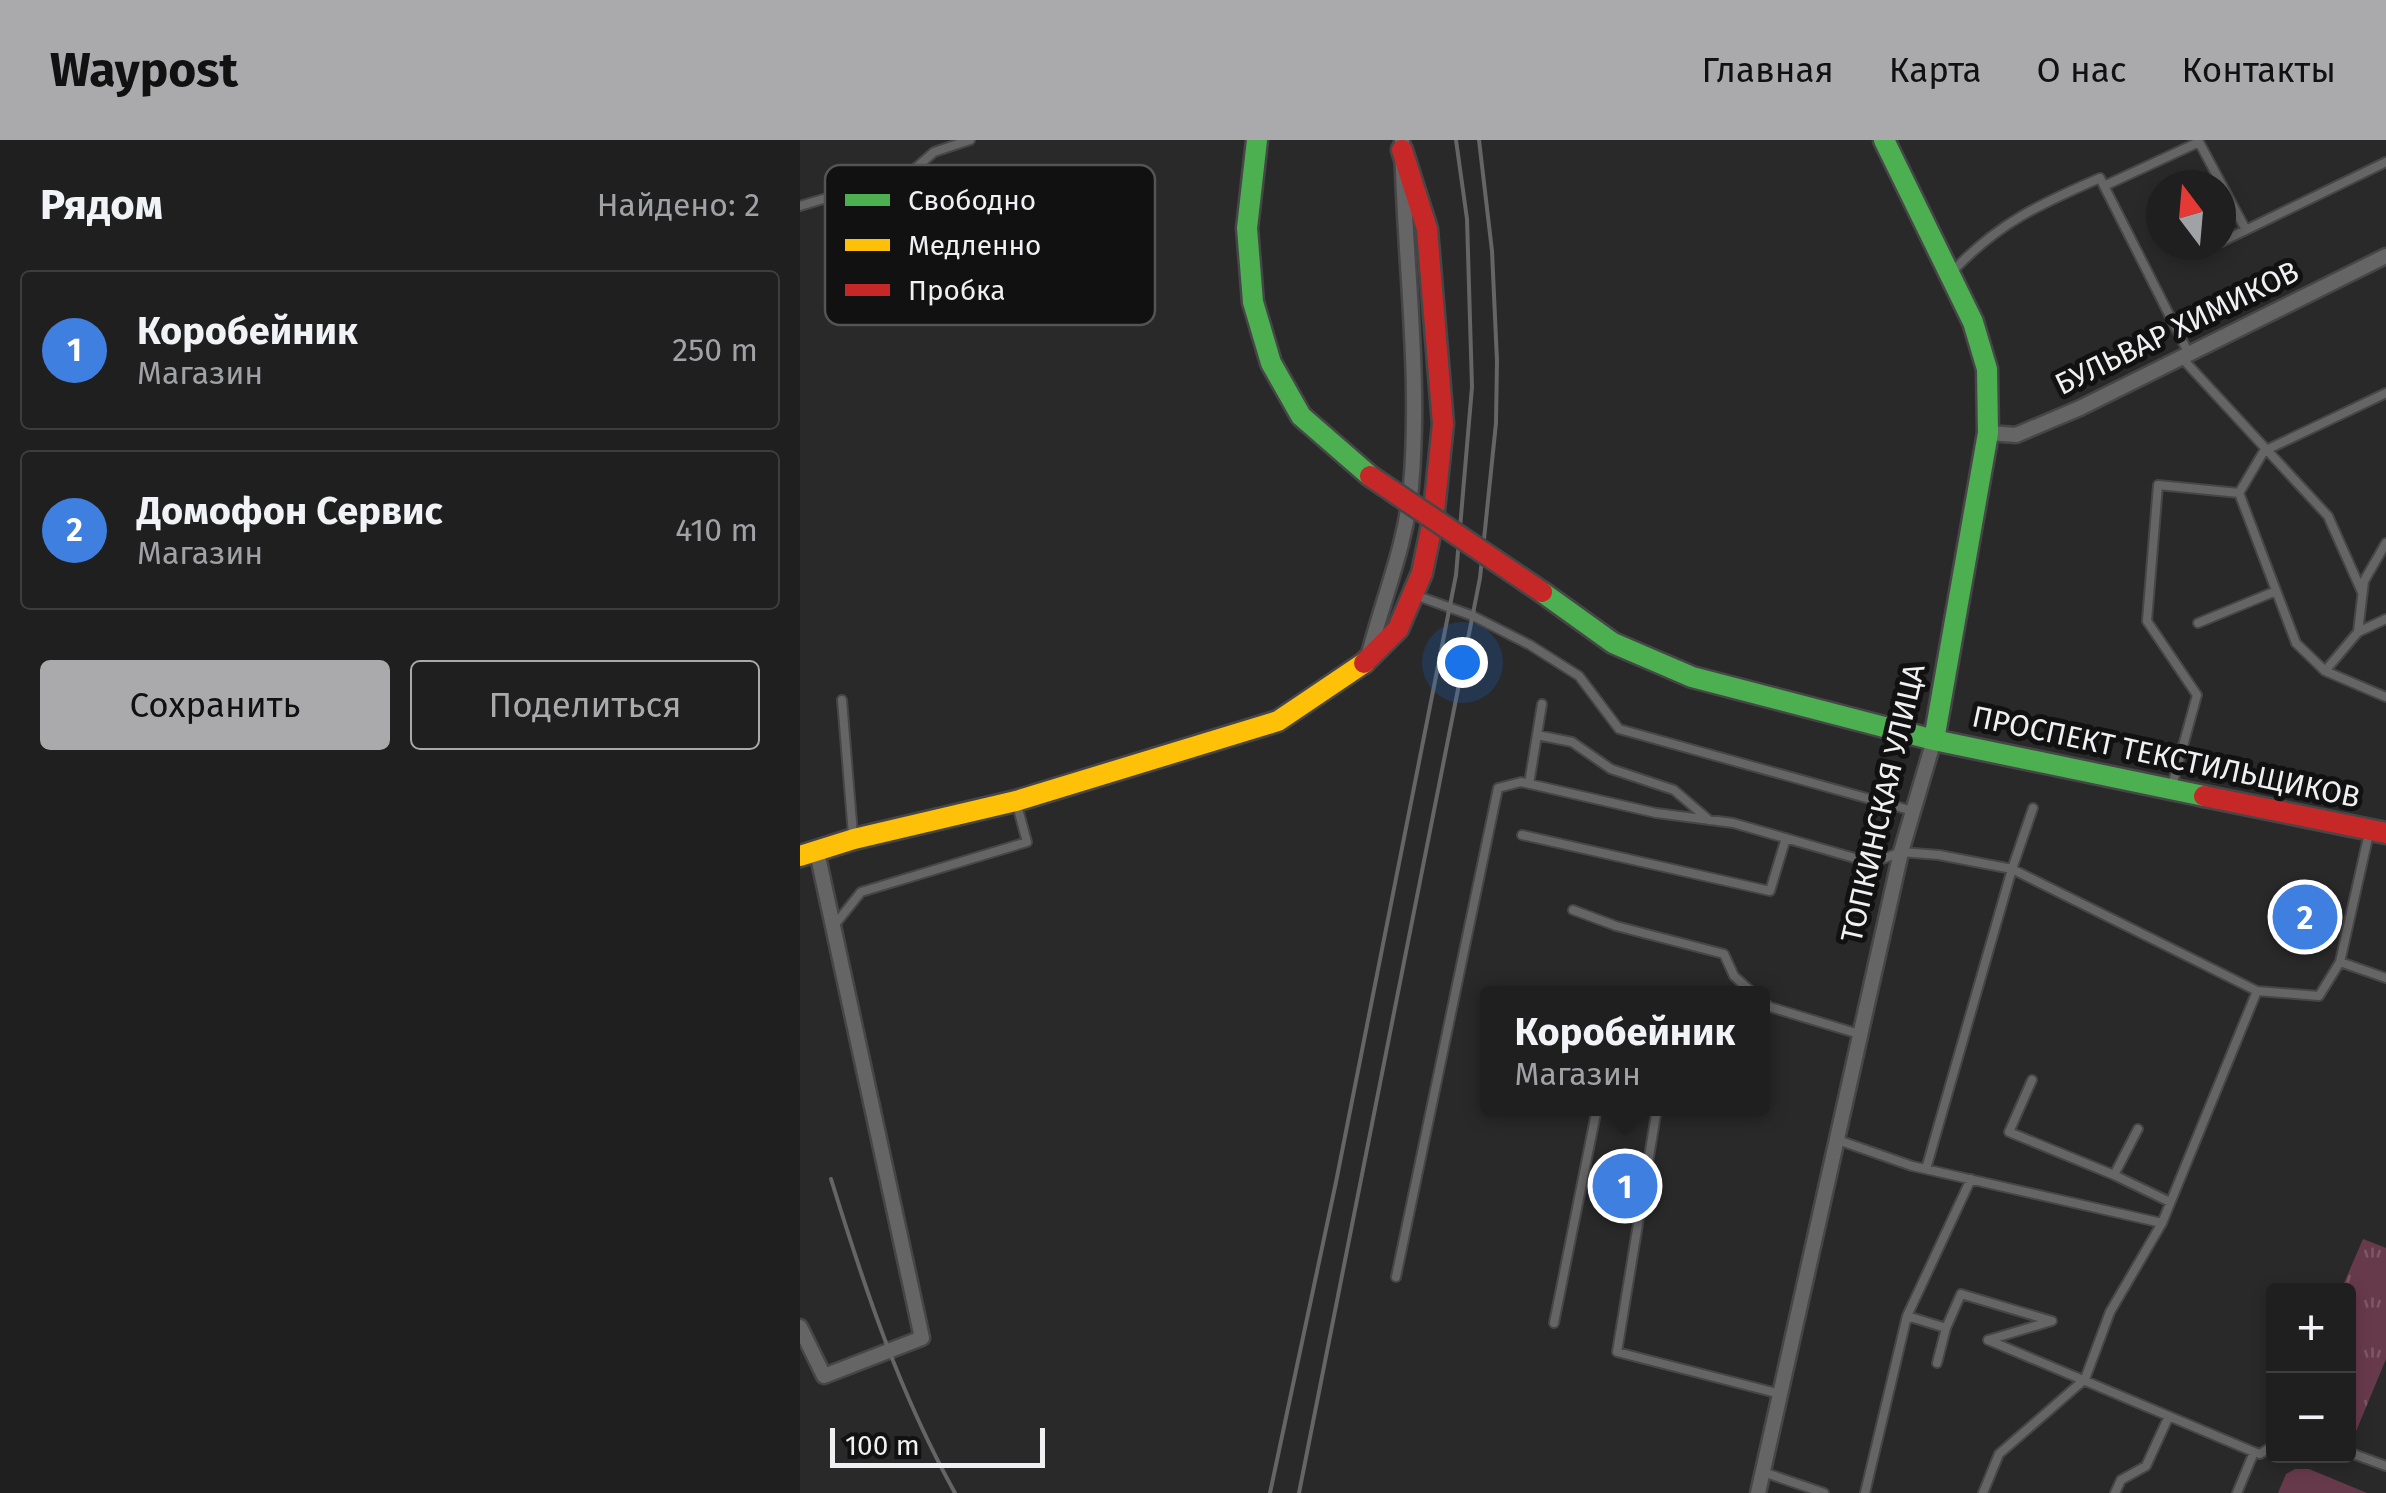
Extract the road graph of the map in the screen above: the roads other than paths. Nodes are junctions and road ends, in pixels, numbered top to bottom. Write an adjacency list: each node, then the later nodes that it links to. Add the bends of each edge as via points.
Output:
1 (970, 140): 6 (lane, via 934,152)
2 (1256, 140): 32 (street, ПРОСПЕКТ ТЕКСТИЛЬЩИКОВ, bridge, via 1247,228 1253,302 1271,363 1302,416 1370,476 1613,643 1692,677)
3 (1884, 140): 13 (street, ТОПКИНСКАЯ УЛИЦА)
4 (1402, 145): 22 (street, via 1427,229 1443,424 1434,520); 26 (street, via 1411,487 1402,548)
5 (2386, 162): 10 (lane)
6 (919, 165)
7 (2104, 186): 10 (lane, via 2198,142); 13 (lane, via 2100,178 2033,206 1978,244); 14 (lane)
8 (825, 198): 9 (lane)
9 (800, 206)
10 (2246, 230): 11 (lane)
11 (2236, 235)
12 (2386, 256): 14 (street, БУЛЬВАР ХИМИКОВ)
13 (1948, 275): 16 (street, ТОПКИНСКАЯ УЛИЦА, via 1987,369)
14 (2184, 354): 16 (street, БУЛЬВАР ХИМИКОВ, via 2016,434); 17 (lane)
15 (2386, 394): 17 (lane)
16 (1988, 432): 32 (street, ТОПКИНСКАЯ УЛИЦА)
17 (2264, 450): 18 (lane); 21 (lane, via 2328,516)
18 (2239, 493): 20 (lane); 34 (lane, via 2158,485 2147,621 2197,695)
19 (2386, 543): 21 (lane)
20 (2276, 591): 24 (lane); 27 (lane, via 2296,643)
21 (2362, 592): 25 (lane)
22 (1413, 595): 26 (street, via 1398,629); 37 (lane, via 1473,616 1579,676 1619,728)
23 (2386, 619): 25 (lane)
24 (2198, 623)
25 (2358, 632): 27 (lane)
26 (1367, 661): 35 (street, via 1278,721)
27 (2325, 672): 28 (lane)
28 (2386, 697)
29 (842, 700): 42 (lane)
30 (1542, 704): 31 (lane)
31 (1537, 735): 33 (lane); 38 (lane, via 1572,742 1611,770 1674,790)
32 (1934, 740): 34 (street, ПРОСПЕКТ ТЕКСТИЛЬЩИКОВ); 37 (street, ТОПКИНСКАЯ УЛИЦА)
33 (1529, 784): 38 (lane); 64 (lane, via 1498,788)
34 (2170, 790): 39 (street, ПРОСПЕКТ ТЕКСТИЛЬЩИКОВ)
35 (1016, 801): 42 (street); 47 (lane, via 1027,842 861,892)
36 (2033, 808): 45 (lane)
37 (1914, 811): 43 (street, ТОПКИНСКАЯ УЛИЦА)
38 (1710, 820): 41 (lane)
39 (2378, 831): 48 (lane)
40 (1522, 835): 41 (lane, via 1770,891)
41 (1786, 838): 43 (lane, via 1872,863)
42 (854, 839): 44 (street)
43 (1901, 852): 45 (lane); 53 (street, ТОПКИНСКАЯ УЛИЦА)
44 (808, 854): 47 (street)
45 (2012, 869): 51 (lane); 59 (lane)
46 (1573, 910): 50 (lane, via 1724,954)
47 (833, 927): 67 (street, via 922,1338 824,1376)
48 (2340, 962): 49 (lane); 51 (lane, via 2318,996)
49 (2386, 978)
50 (1745, 986)
51 (2257, 991): 62 (lane)
52 (1770, 1007): 53 (lane)
53 (1859, 1034): 58 (street, ТОПКИНСКАЯ УЛИЦА)
54 (2032, 1080): 60 (lane, via 2009,1132)
55 (1595, 1116): 66 (lane)
56 (1656, 1116): 71 (lane, via 1617,1352)
57 (2138, 1129): 60 (lane)
58 (1835, 1139): 59 (lane); 71 (street, ТОПКИНСКАЯ УЛИЦА)
59 (1926, 1169): 61 (lane)
60 (2114, 1175): 62 (lane)
61 (1970, 1179): 63 (lane); 65 (lane)
62 (2170, 1202): 63 (lane)
63 (2162, 1223): 70 (lane, via 2110,1312)
64 (1396, 1276)
65 (1907, 1316): 68 (lane); 80 (lane)
66 (1554, 1323)
67 (800, 1327)
68 (1946, 1328): 69 (lane); 70 (lane, via 1962,1294 2052,1321 1988,1340)
69 (1937, 1363)
70 (2085, 1379): 72 (lane); 81 (lane, via 1999,1454)
71 (1781, 1394): 77 (street, ТОПКИНСКАЯ УЛИЦА)
72 (2168, 1416): 74 (lane); 82 (lane, via 2146,1466 2121,1480)
73 (2266, 1450): 74 (lane)
74 (2254, 1452): 83 (lane)
75 (2356, 1455): 76 (lane)
76 (2386, 1466)
77 (1763, 1472): 78 (street, ТОПКИНСКАЯ УЛИЦА); 79 (lane)
78 (1758, 1493)
79 (1824, 1493)
80 (1865, 1493)
81 (1983, 1493)
82 (2115, 1493)
83 (2237, 1493)

